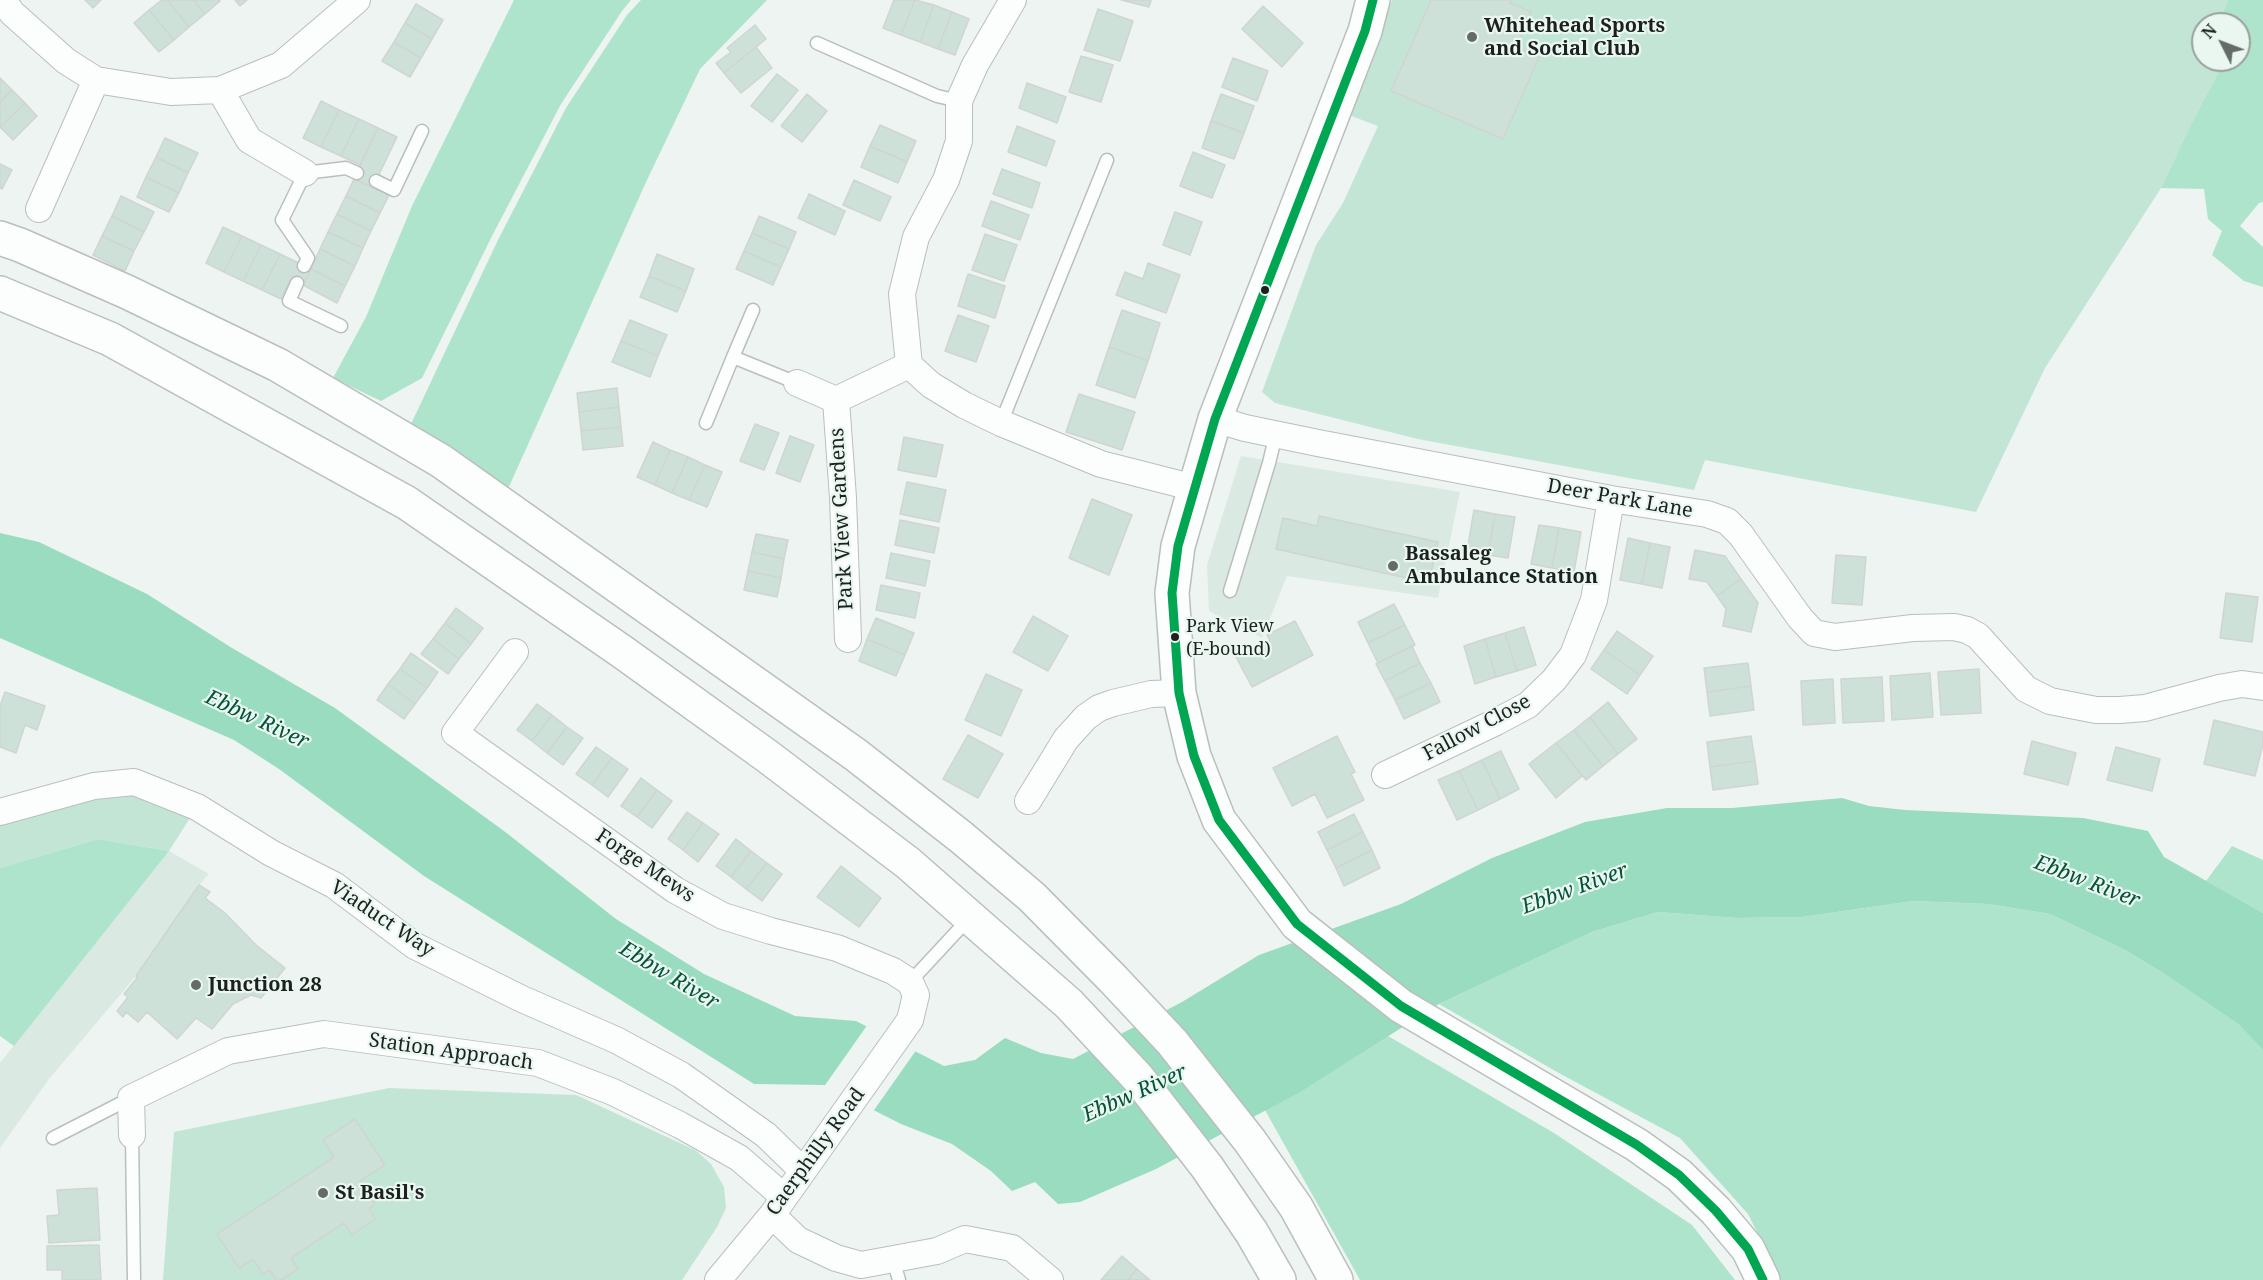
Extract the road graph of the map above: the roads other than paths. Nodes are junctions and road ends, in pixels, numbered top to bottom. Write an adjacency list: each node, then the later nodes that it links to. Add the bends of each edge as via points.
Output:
1 (3, 0): 6 (street, via 12,13 66,61)
2 (357, 0): 7 (street, via 281,65)
3 (1013, 0): 8 (street)
4 (1373, 0): 25 (main road, via 1365,31)
5 (817, 43): 8 (lane, via 938,96)
6 (96, 80): 7 (street, via 171,92); 14 (street)
7 (220, 90): 11 (street, via 249,140)
8 (959, 101): 22 (street, via 959,141 946,180 916,237 902,294)
9 (422, 131): 13 (lane, via 394,190)
10 (1107, 160): 27 (lane)
11 (306, 173): 12 (lane, via 346,168); 16 (lane, via 282,220 308,258)
12 (357, 173)
13 (376, 181)
14 (39, 209)
15 (0, 238): 53 (main road, via 127,292 278,365 441,461 865,762 1032,897 1172,1042 1296,1207)
16 (304, 266)
17 (297, 283): 20 (lane, via 289,301)
18 (0, 293): 39 (main road, via 110,339 407,503 767,756)
19 (753, 310): 21 (lane)
20 (341, 326)
21 (733, 357): 23 (lane); 26 (lane)
22 (909, 365): 24 (street, Park View Gardens); 27 (street, via 931,386)
23 (797, 383): 24 (street, Park View Gardens)
24 (836, 400): 32 (street, Park View Gardens)
25 (1215, 419): 28 (street, Deer Park Lane); 29 (main road)
26 (706, 423)
27 (1001, 423): 29 (street, via 1101,464)
28 (1276, 434): 30 (street, Deer Park Lane); 31 (lane)
29 (1195, 488): 35 (main road, via 1178,546 1172,593)
30 (1611, 499): 34 (street, Deer Park Lane, via 1707,514 1727,521 1815,633 1835,637 1953,627 1973,632 2026,689 2050,701 2096,710 2145,708 2219,688 2242,684); 36 (street, Fallow Close, via 1594,600 1573,655 1554,680 1528,705 1496,723)
31 (1230, 591)
32 (848, 639)
33 (515, 652): 42 (street, Forge Mews, via 455,733 675,890 723,916 837,948)
34 (2263, 687)
35 (1179, 693): 37 (street, via 1151,694 1113,703 1086,717 1066,739); 54 (main road, via 1194,756 1219,820 1297,924 1401,1006 1636,1145 1679,1175 1748,1249)
36 (1385, 775)
37 (1028, 801)
38 (0, 812): 46 (street, Viaduct Way, via 94,786 134,782 197,807 334,885 415,946 616,1040 681,1075 766,1135)
39 (932, 884): 40 (lane); 41 (main road)
40 (949, 927): 41 (lane); 42 (lane)
41 (984, 929): 52 (main road, via 1069,1004 1138,1078 1207,1167)
42 (910, 982): 46 (street, Caerphilly Road, via 916,995 910,1020)
43 (131, 1098): 44 (street); 45 (lane); 47 (street, Station Approach, via 228,1051 324,1034 538,1064 613,1092 739,1158)
44 (132, 1135): 49 (lane)
45 (53, 1138)
46 (803, 1171): 47 (street, Caerphilly Road)
47 (778, 1206): 48 (street, Station Approach, via 798,1240 836,1258); 50 (street, Caerphilly Road)
48 (896, 1270): 51 (street, Station Approach, via 965,1239 1012,1248)
49 (134, 1280)
50 (718, 1280)
51 (1050, 1280)
52 (1279, 1280)
53 (1336, 1280)
54 (1763, 1280)

